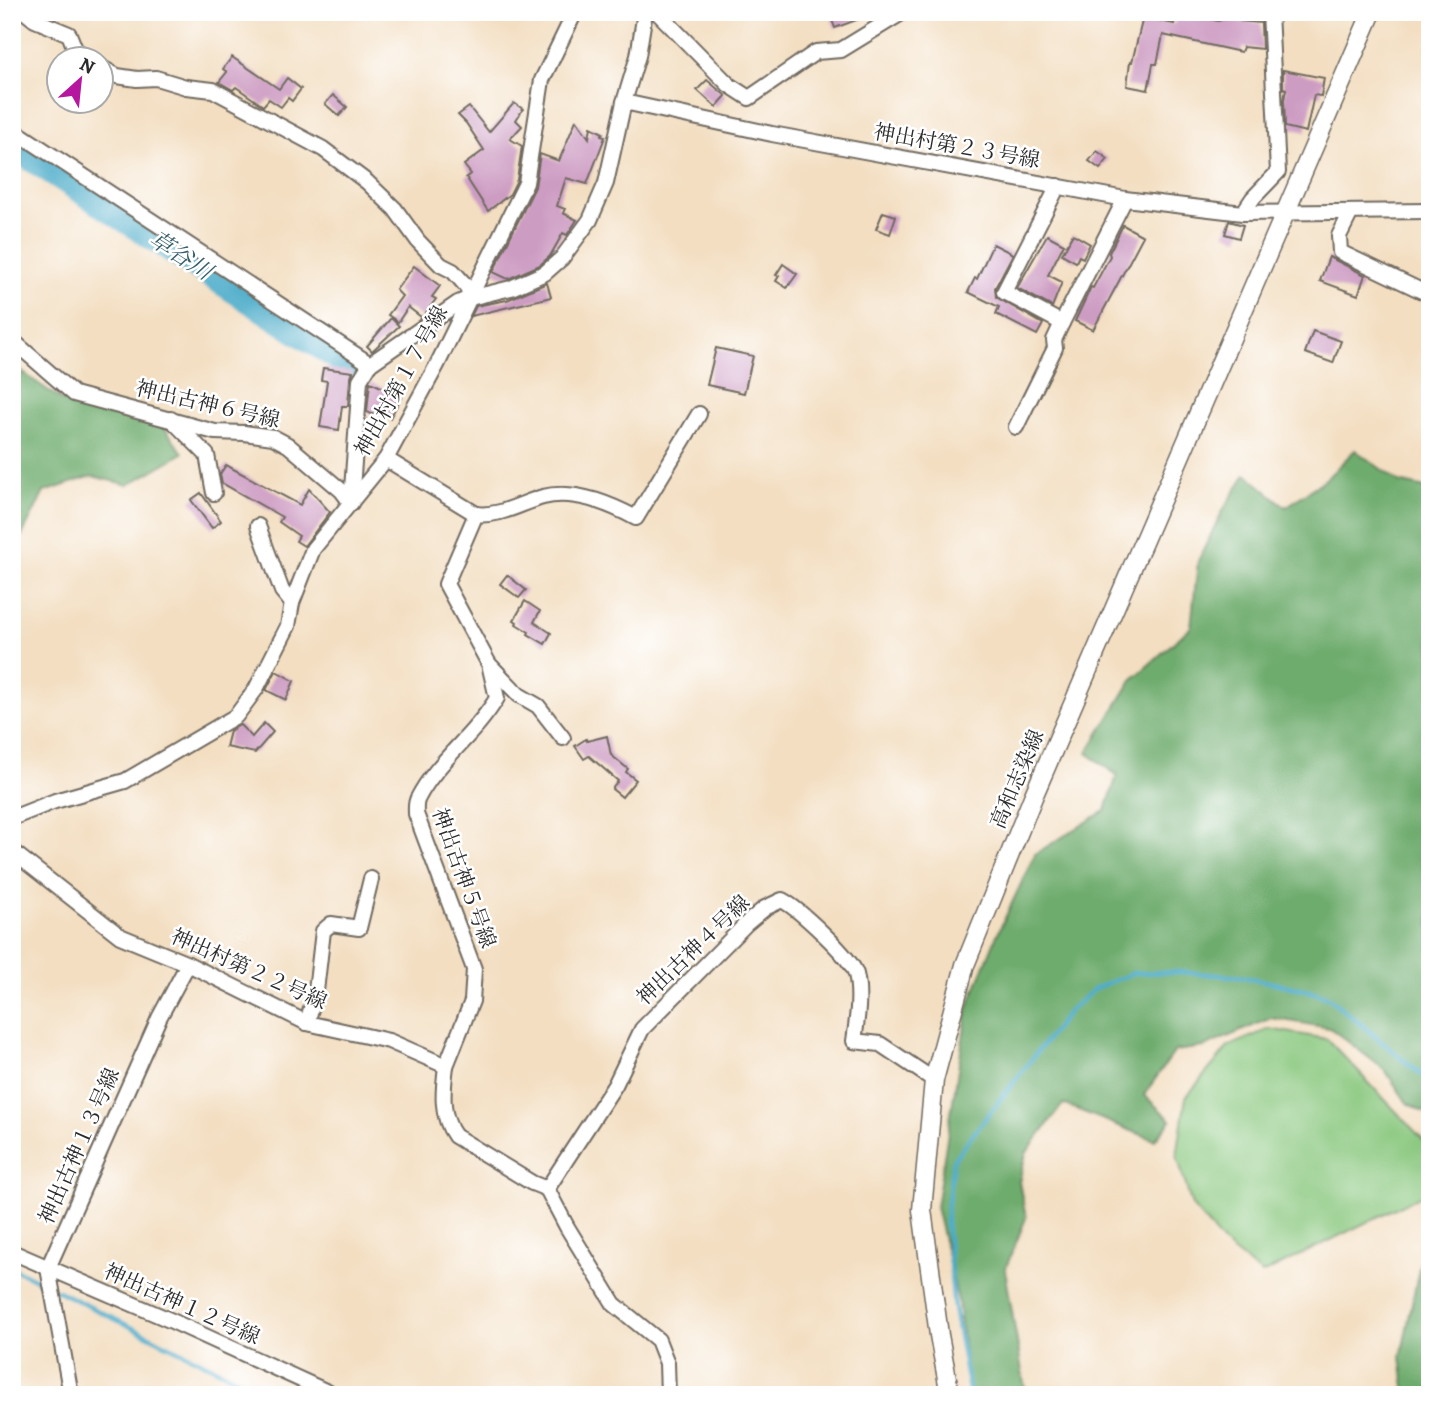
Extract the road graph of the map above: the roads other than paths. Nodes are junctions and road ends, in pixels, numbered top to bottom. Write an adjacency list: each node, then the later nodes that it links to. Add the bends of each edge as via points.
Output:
1 (25, 12): 8 (street, via 69,34)
2 (575, 12): 19 (street, 神出村第１７号線, via 542,80 526,183)
3 (645, 12): 10 (street)
4 (657, 12): 5 (street, via 729,85 749,98 816,52 841,50)
5 (903, 12)
6 (1270, 12): 17 (street, via 1278,172)
7 (1372, 12): 14 (street, 高和志染線)
8 (74, 46)
9 (116, 75): 19 (street, via 212,90 323,149 395,208 418,242 467,286)
10 (624, 102): 12 (street, 神出村第２３号線); 19 (street, via 606,183 590,220 562,258 545,273 522,283)
11 (12, 129): 22 (street)
12 (1058, 186): 13 (street, 神出村第２３号線); 20 (street, via 1004,292)
13 (1125, 199): 17 (street, 神出村第２３号線); 20 (street)
14 (1286, 211): 16 (street, 神出村第２３号線); 17 (street, 神出村第２３号線); 40 (street, 高和志染線, via 1001,875 965,965)
15 (1430, 211): 16 (street, 神出村第２３号線)
16 (1351, 212): 18 (street, via 1339,236 1340,252)
17 (1243, 213)
18 (1430, 295)
19 (470, 298): 22 (street); 26 (street, 神出村第１７号線)
20 (1062, 323): 25 (street, via 1055,348)
21 (12, 340): 24 (street, 神出古神６号線, via 74,394)
22 (370, 364): 28 (street, via 360,380)
23 (699, 414): 29 (street, via 636,518 620,509 562,494 490,516)
24 (170, 418): 27 (street, via 207,455); 28 (street, 神出古神６号線, via 215,432 273,437 288,444)
25 (1016, 427)
26 (386, 459): 28 (street, 神出村第１７号線); 29 (street)
27 (214, 493)
28 (351, 503): 31 (street, 神出村第１７号線, via 313,549)
29 (476, 514): 32 (street, 神出古神５号線, via 446,584)
30 (258, 526): 31 (street, via 282,591)
31 (292, 603): 34 (street, 神出村第１７号線, via 288,626 256,689 236,716 125,782)
32 (489, 664): 33 (street, via 519,695 538,706); 39 (street, 神出古神５号線, via 497,698 416,801 416,814 474,968 472,1001)
33 (563, 738)
34 (12, 818)
35 (12, 851): 37 (street, 神出村第２２号線, via 120,936)
36 (370, 879): 38 (street, via 359,928 331,924 323,931)
37 (188, 964): 38 (street, 神出村第２２号線); 43 (street, 神出古神１３号線, via 159,1018)
38 (307, 1023): 39 (street, 神出村第２２号線, via 389,1041)
39 (446, 1066): 41 (street, via 446,1124 455,1136)
40 (934, 1080): 41 (street, 神出古神４号線, via 880,1044 854,1041 856,974 821,931 782,900 747,923 642,1029 615,1085); 47 (street, 高和志染線, via 922,1210)
41 (547, 1189): 46 (street, via 614,1304 658,1340 667,1363)
42 (12, 1252): 43 (street, 神出古神１２号線)
43 (48, 1268): 44 (street); 45 (street, 神出古神１２号線)
44 (71, 1395)
45 (334, 1395)
46 (668, 1395)
47 (950, 1395)

